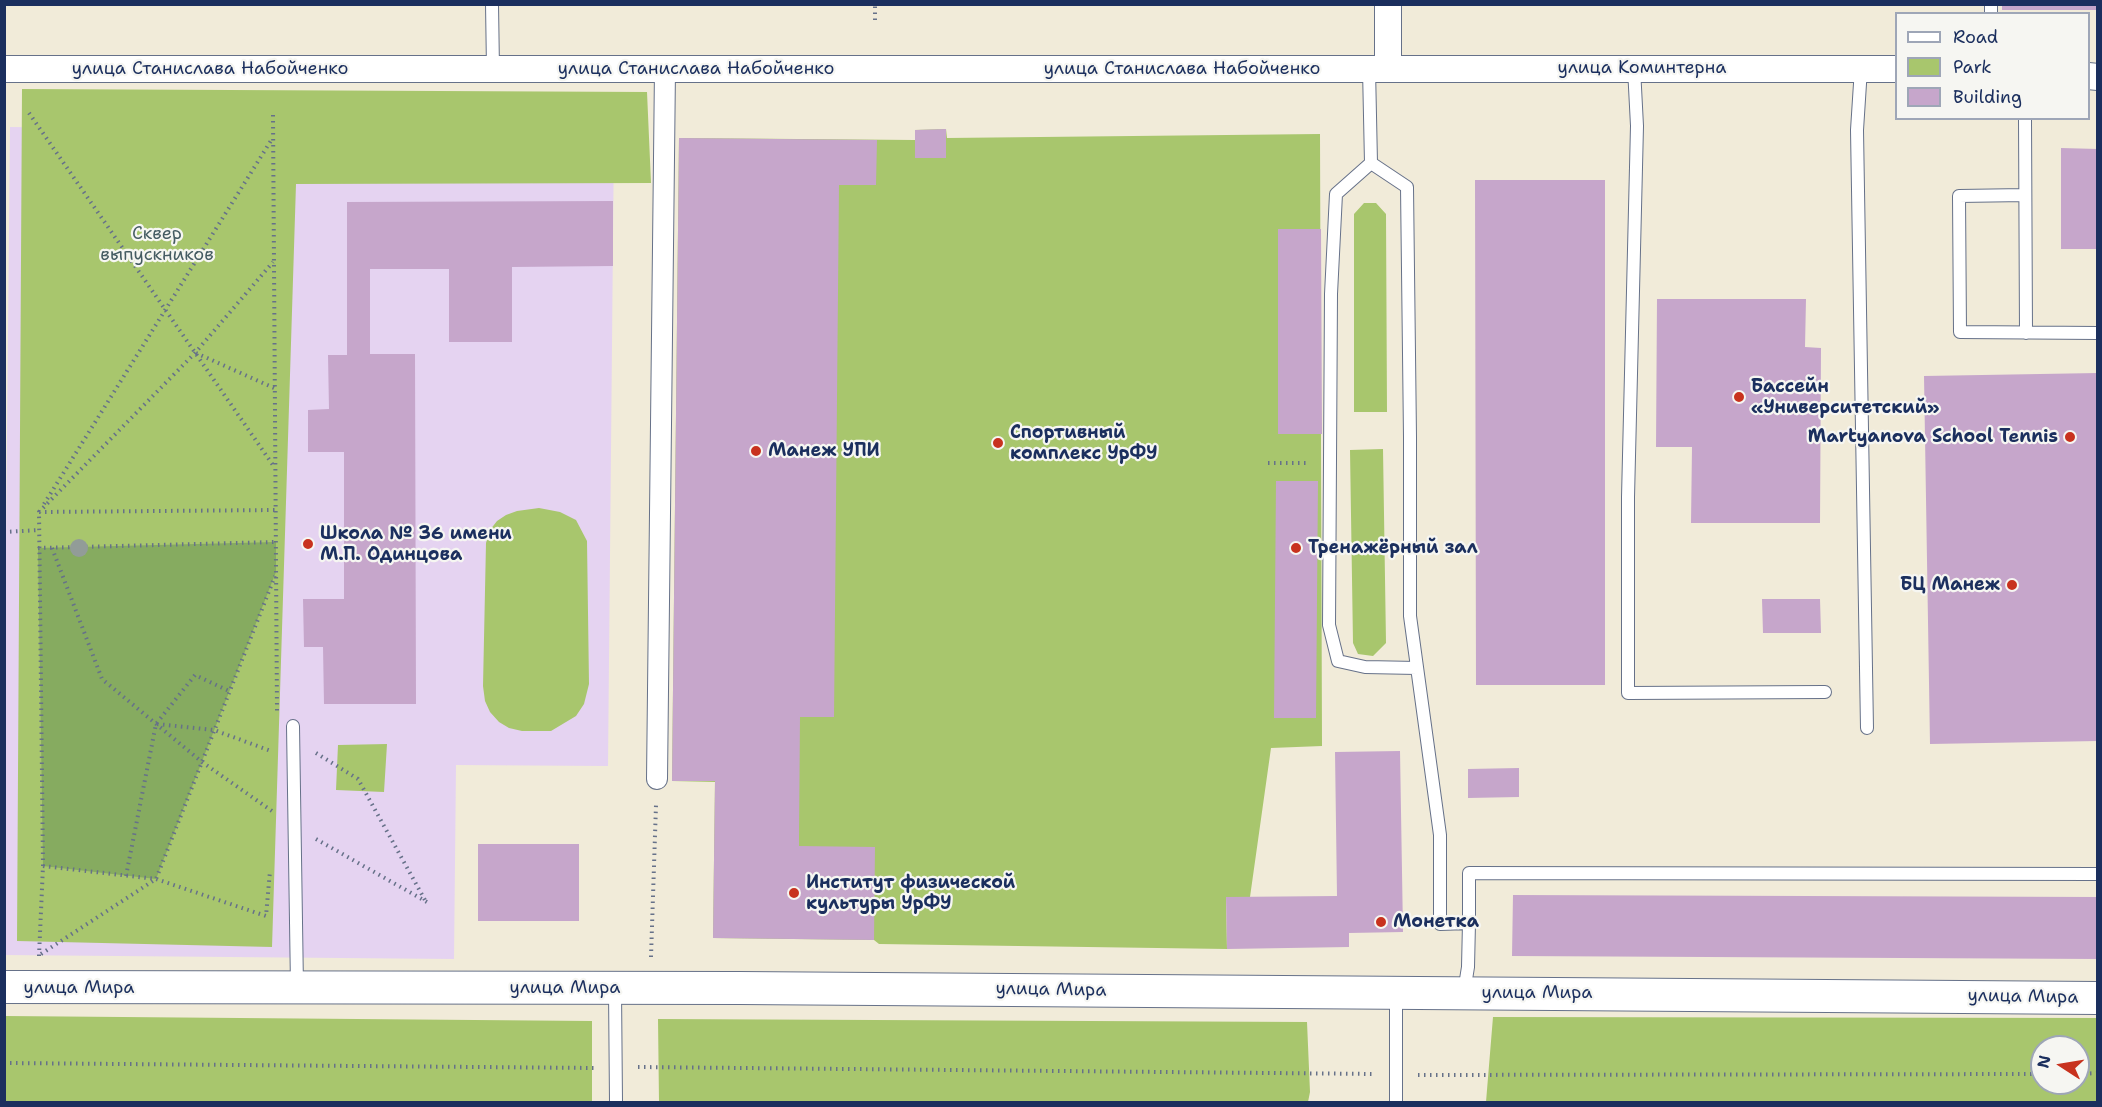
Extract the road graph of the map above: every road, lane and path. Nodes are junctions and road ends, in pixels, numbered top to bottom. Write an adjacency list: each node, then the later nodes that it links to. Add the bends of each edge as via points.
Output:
1 (492, 4): 8 (lane)
2 (876, 4): 4 (path)
3 (1388, 4): 10 (street)
4 (875, 20)
5 (1634, 68): 6 (street, улица Коминтерна); 10 (street, улица Коминтерна); 37 (lane, via 1637,126 1628,496 1628,693)
6 (1861, 68): 11 (street, улица Коминтерна); 40 (lane, via 1857,130)
7 (4, 69): 8 (street, улица Станислава Набойченко)
8 (493, 69): 9 (street, улица Станислава Набойченко)
9 (664, 69): 10 (street, улица Станислава Набойченко); 45 (street)
10 (1379, 69): 16 (lane)
11 (1895, 69)
12 (29, 113): 19 (path)
13 (273, 115): 15 (path)
14 (2025, 120): 17 (lane)
15 (273, 138): 18 (path); 19 (path)
16 (1371, 163): 25 (lane, via 1336,194); 35 (lane, via 1407,187 1410,616)
17 (2025, 195): 20 (lane); 20 (lane, via 1959,196 1960,332)
18 (274, 261): 22 (path); 23 (path)
19 (165, 310): 22 (path); 28 (path)
20 (2026, 333): 21 (lane)
21 (2097, 333)
22 (195, 353): 23 (path); 26 (path); 28 (path)
23 (275, 388): 26 (path)
24 (1268, 463): 25 (path)
25 (1330, 463): 35 (lane, via 1329,625 1338,662)
26 (275, 469): 27 (path)
27 (276, 510): 28 (path); 31 (path)
28 (39, 512): 29 (path)
29 (39, 530): 30 (path); 32 (path)
30 (4, 532)
31 (276, 542): 33 (path); 34 (path)
32 (38, 548): 33 (path); 48 (path)
33 (52, 548): 38 (path, via 102,679)
34 (276, 572): 36 (path); 41 (path)
35 (1417, 668): 53 (lane, via 1440,835 1440,924)
36 (230, 691): 38 (path, via 195,675); 42 (path)
37 (1825, 692)
38 (156, 724): 42 (path); 44 (path); 51 (path)
39 (293, 726): 43 (lane)
40 (1867, 728)
41 (277, 729): 42 (path, via 277,753); 43 (path)
42 (214, 730): 44 (path)
43 (294, 740): 47 (lane); 47 (path, via 358,779 427,902)
44 (202, 762): 46 (path, via 274,812); 52 (path)
45 (657, 779): 54 (path)
46 (275, 800)
47 (295, 827): 56 (lane)
48 (42, 866): 51 (path); 52 (path, via 39,956)
49 (270, 870): 52 (path, via 266,916)
50 (2097, 874): 53 (lane, via 1469,873)
51 (126, 876): 52 (path)
52 (156, 879)
53 (1469, 923): 59 (lane)
54 (651, 957)
55 (4, 987): 56 (street, улица Мира)
56 (297, 988): 57 (street, улица Мира)
57 (615, 988): 58 (street, улица Мира); 62 (lane)
58 (1396, 993): 59 (street, улица Мира); 67 (lane)
59 (1464, 993): 60 (street, улица Мира)
60 (2097, 998)
61 (4, 1063): 62 (path)
62 (616, 1068): 63 (path); 66 (lane)
63 (1319, 1073)
64 (1470, 1074): 65 (path)
65 (2030, 1074)
66 (616, 1102)
67 (1396, 1102)

